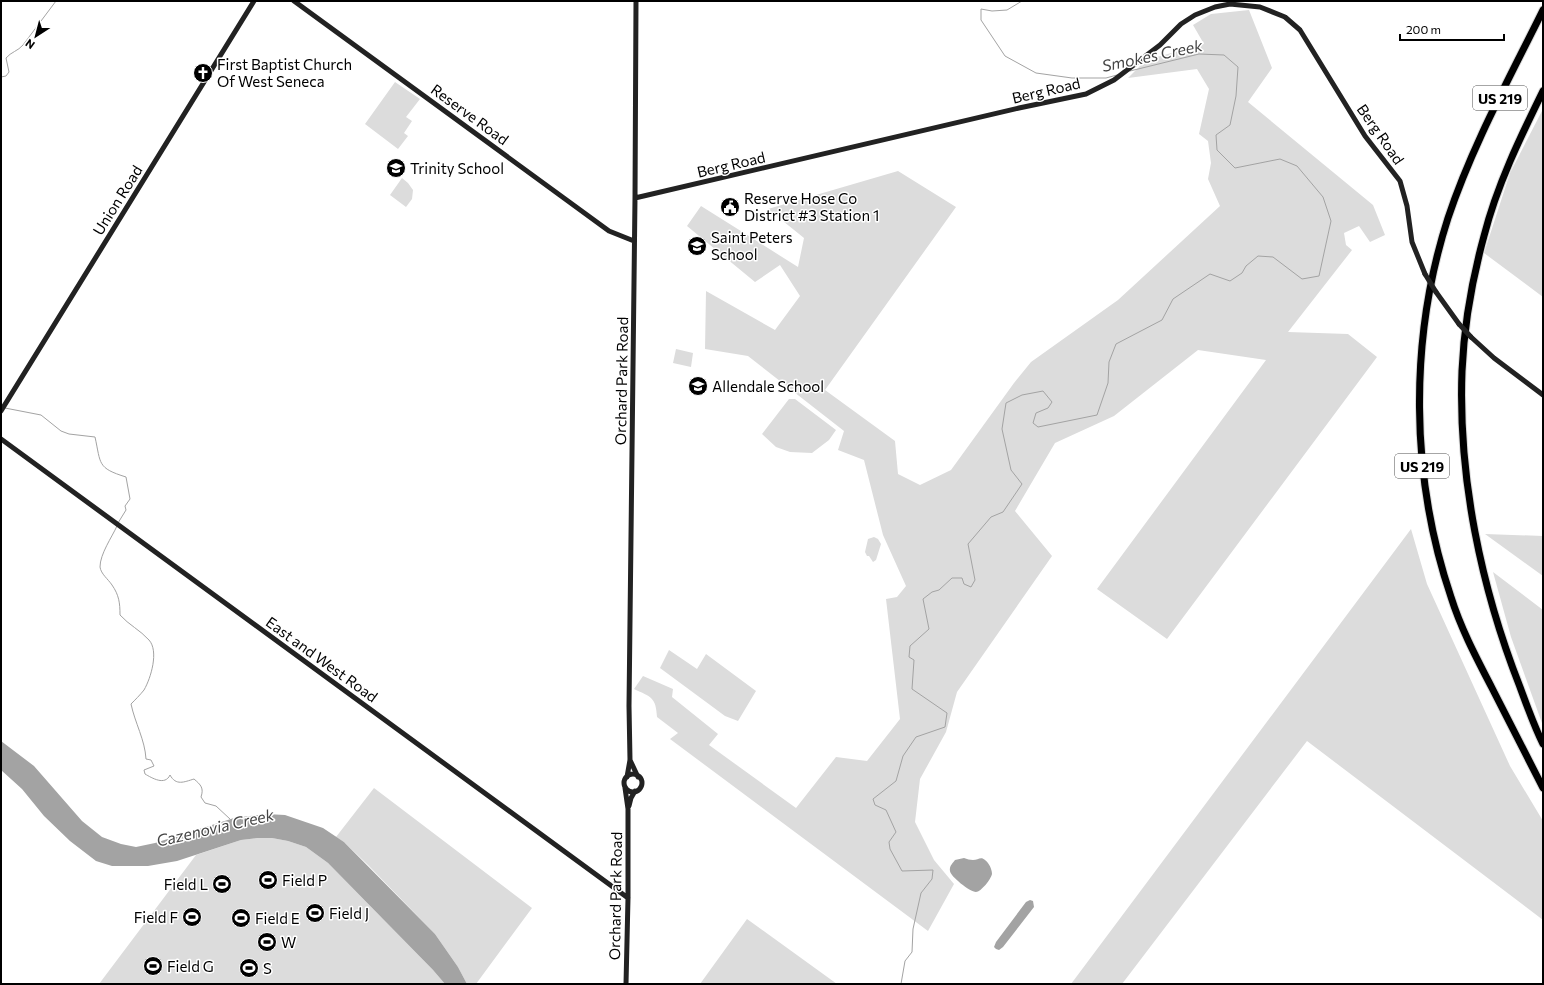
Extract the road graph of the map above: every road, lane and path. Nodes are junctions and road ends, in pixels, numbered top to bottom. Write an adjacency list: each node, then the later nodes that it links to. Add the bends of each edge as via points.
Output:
1 (254, 1): 9 (street, Union Road)
2 (294, 1): 7 (street, Reserve Road, via 609,231)
3 (636, 1): 6 (street, Orchard Park Road)
4 (1543, 10): 16 (highway, US 219, via 1469,163 1449,217 1436,263 1426,315 1421,356 1420,415 1422,461 1428,506 1451,599 1474,652)
5 (1543, 91): 11 (highway, US 219, via 1504,177 1484,234 1469,304 1462,396 1468,484 1481,559 1509,659)
6 (636, 198): 7 (street, Orchard Park Road); 8 (street, Berg Road, bridge, via 1086,94 1114,80 1195,15 1222,5 1251,5 1277,13 1300,30 1365,136 1400,181 1407,206 1412,242 1425,274 1459,324 1494,358)
7 (634, 241): 12 (street, Orchard Park Road)
8 (1543, 395)
9 (1, 411)
10 (1, 439): 19 (street, East and West Road)
11 (1543, 744)
12 (630, 760): 13 (street, Orchard Park Road); 14 (street, Orchard Park Road)
13 (638, 776): 14 (street, via 632,774); 17 (street, via 641,786)
14 (627, 777): 15 (street, via 624,782)
15 (625, 788): 17 (street); 18 (street, Orchard Park Road)
16 (1543, 788)
17 (635, 791): 18 (street, Orchard Park Road, via 630,798)
18 (628, 809): 19 (street, Orchard Park Road)
19 (628, 898): 20 (street, Orchard Park Road)
20 (626, 984)

